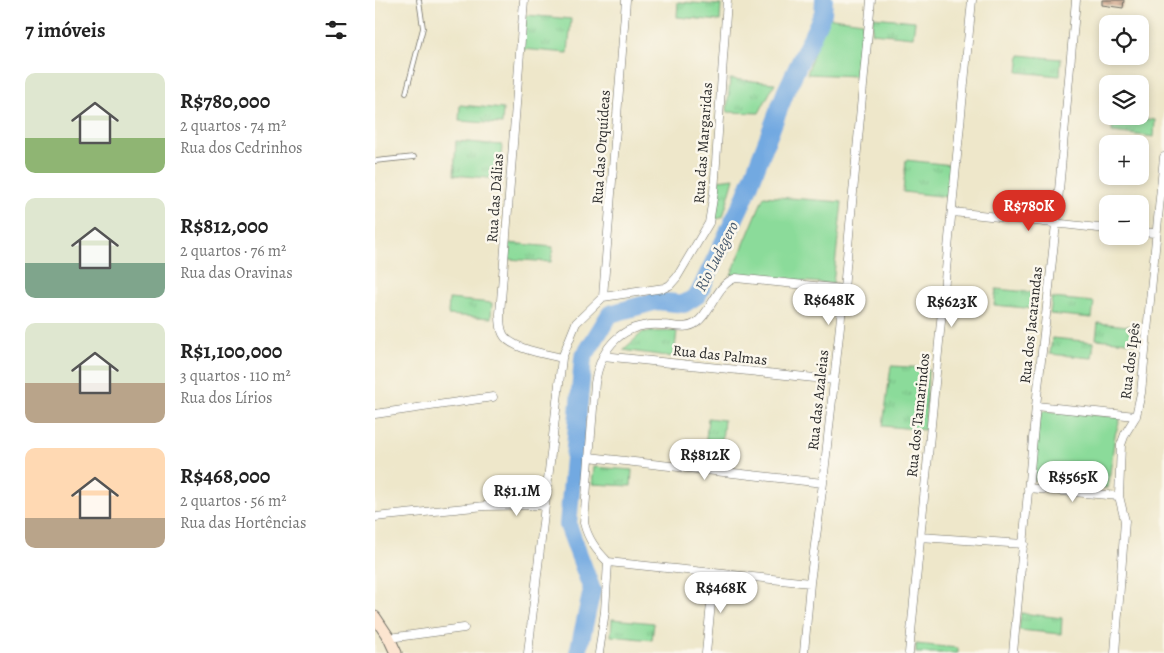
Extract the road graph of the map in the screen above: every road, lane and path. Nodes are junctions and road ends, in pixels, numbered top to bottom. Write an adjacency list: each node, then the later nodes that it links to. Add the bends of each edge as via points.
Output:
1 (419, 0): 8 (lane, via 423,28)
2 (524, 0): 20 (street, Rua das Dálias, via 501,325 503,334 513,344)
3 (626, 0): 18 (street, Rua das Orquídeas)
4 (727, 0): 18 (street, Rua das Margaridas, via 709,223 669,285)
5 (871, 0): 17 (street, Rua das Azaleias)
6 (972, 0): 12 (street, Rua dos Tamarindos)
7 (1076, 0): 13 (street, Rua dos Jacarandas)
8 (406, 94)
9 (414, 157): 11 (lane)
10 (1164, 157): 16 (street, Rua dos Ipês)
11 (375, 161)
12 (953, 212): 13 (street); 32 (street, Rua dos Tamarindos)
13 (1056, 224): 14 (street); 23 (street, Rua dos Jacarandas)
14 (1099, 228)
15 (1149, 233): 16 (street)
16 (1156, 233): 25 (street, Rua dos Ipês, via 1143,376)
17 (845, 289): 19 (street, via 735,278 727,282 707,312 695,323 686,327 650,324 635,327 615,340); 21 (street, Rua das Azaleias)
18 (603, 297): 20 (street, via 576,323)
19 (603, 356): 21 (street, Rua das Palmas); 26 (street, via 595,383)
20 (562, 358): 30 (street)
21 (834, 380): 27 (street, Rua das Azaleias)
22 (493, 397): 24 (street)
23 (1035, 406): 25 (street); 28 (street, Rua dos Jacarandas)
24 (375, 414)
25 (1136, 416): 29 (street, Rua dos Ipês, via 1121,446)
26 (589, 457): 27 (street); 34 (street, via 584,523 593,545)
27 (823, 483): 36 (street, Rua das Azaleias)
28 (1028, 488): 29 (street); 33 (street, Rua dos Jacarandas)
29 (1119, 496): 46 (street, Rua dos Ipês, via 1125,521)
30 (544, 505): 31 (street, via 485,506); 40 (street)
31 (375, 517)
32 (920, 536): 33 (street); 44 (street, Rua dos Tamarindos)
33 (1024, 544): 45 (street, Rua dos Jacarandas)
34 (608, 562): 35 (street); 41 (street)
35 (714, 574): 36 (street); 42 (street)
36 (810, 583): 43 (street, Rua das Azaleias)
37 (375, 617): 39 (main road)
38 (464, 628): 39 (street)
39 (391, 648)
40 (527, 653)
41 (599, 653)
42 (706, 653)
43 (804, 653)
44 (909, 653)
45 (1013, 653)
46 (1115, 653)

